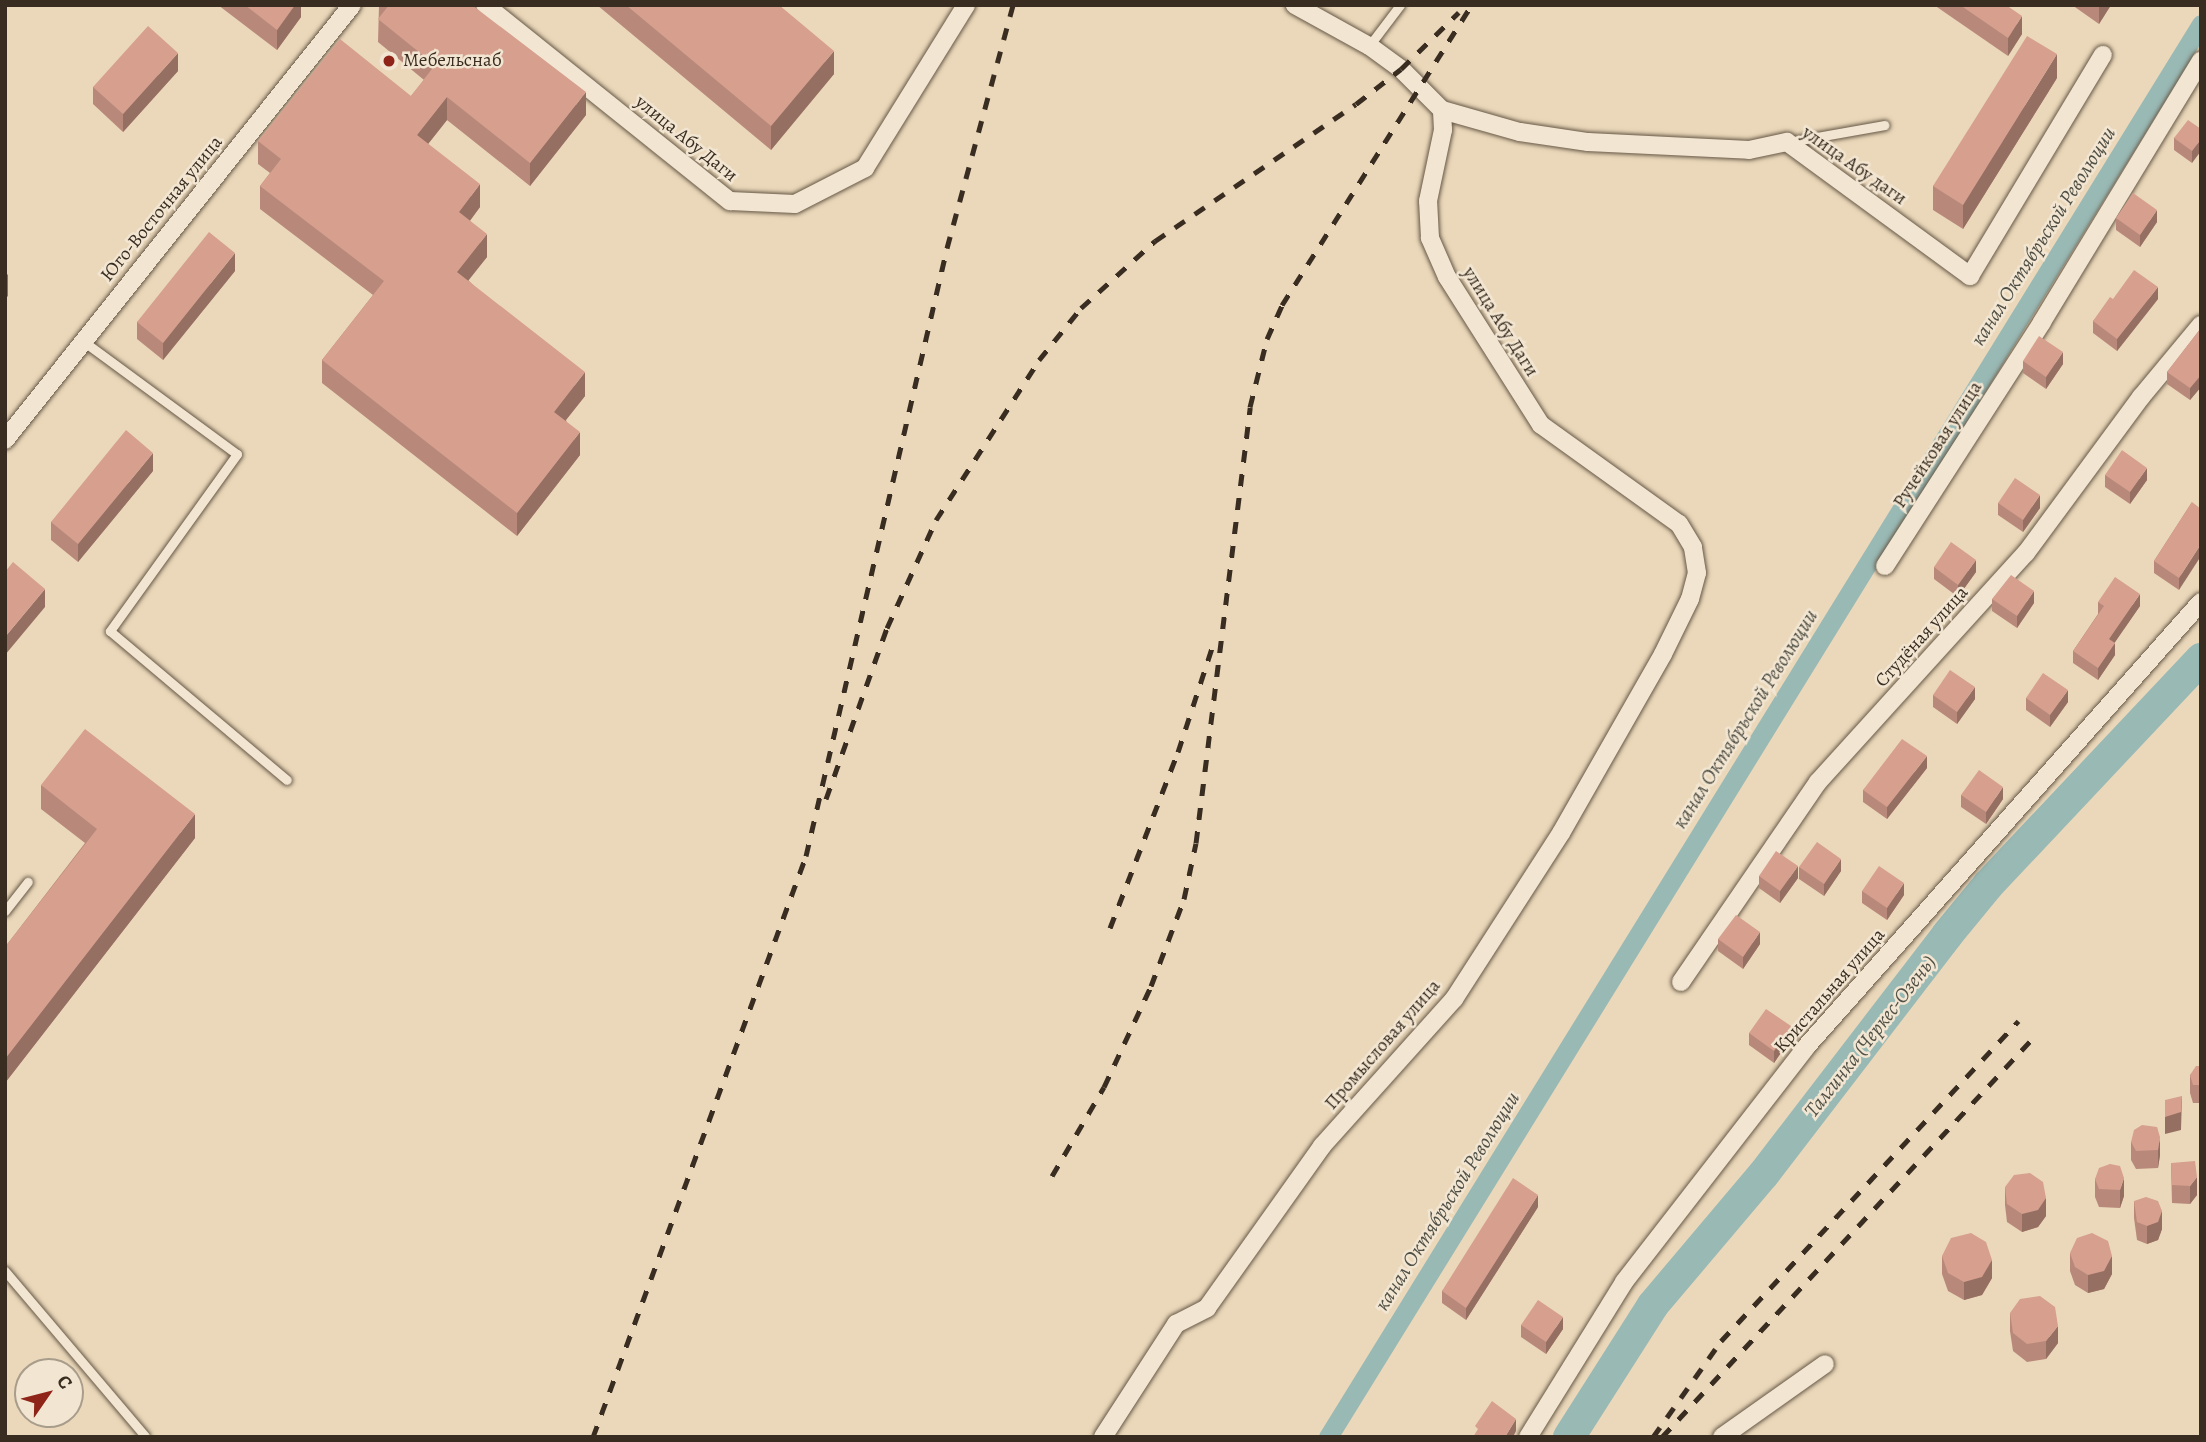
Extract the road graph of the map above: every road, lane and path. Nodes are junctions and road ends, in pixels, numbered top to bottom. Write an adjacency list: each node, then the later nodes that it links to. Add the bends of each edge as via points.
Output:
1 (352, 5): 13 (street, Юго-Восточная улица)
2 (485, 5): 3 (street, улица Абу Даги, via 730,201 795,204 865,168)
3 (966, 5)
4 (1295, 5): 6 (street)
5 (1401, 5): 6 (lane)
6 (1369, 46): 9 (street, via 1401,69)
7 (2103, 55): 11 (street, улица Абу даги, via 1970,276)
8 (2201, 60): 15 (street, Ручейковая улица, via 2042,322)
9 (1442, 110): 11 (street, улица Абу даги, via 1520,132 1588,142 1749,150); 17 (street, улица Абу Даги, via 1443,130 1428,201 1430,237 1447,277 1541,425 1659,506 1679,524 1693,547 1697,573 1690,598)
10 (1884, 125): 11 (lane)
11 (1787, 142)
12 (2201, 325): 21 (street, Студёная улица, via 2141,397 2026,553 1818,782)
13 (83, 341): 14 (street, Юго-Восточная улица); 18 (lane, via 237,454 110,631)
14 (5, 440)
15 (1885, 566)
16 (2201, 602): 26 (street, Кристальная улица, via 1807,1047 1624,1282)
17 (1663, 654): 25 (street, Промысловая улица, via 1561,833 1454,999 1322,1146 1207,1308 1176,1324)
18 (287, 780)
19 (28, 882): 20 (lane)
20 (5, 911)
21 (1681, 982)
22 (5, 1271): 24 (lane)
23 (1825, 1364): 27 (street)
24 (145, 1436)
25 (1103, 1437)
26 (1528, 1437)
27 (1722, 1437)

